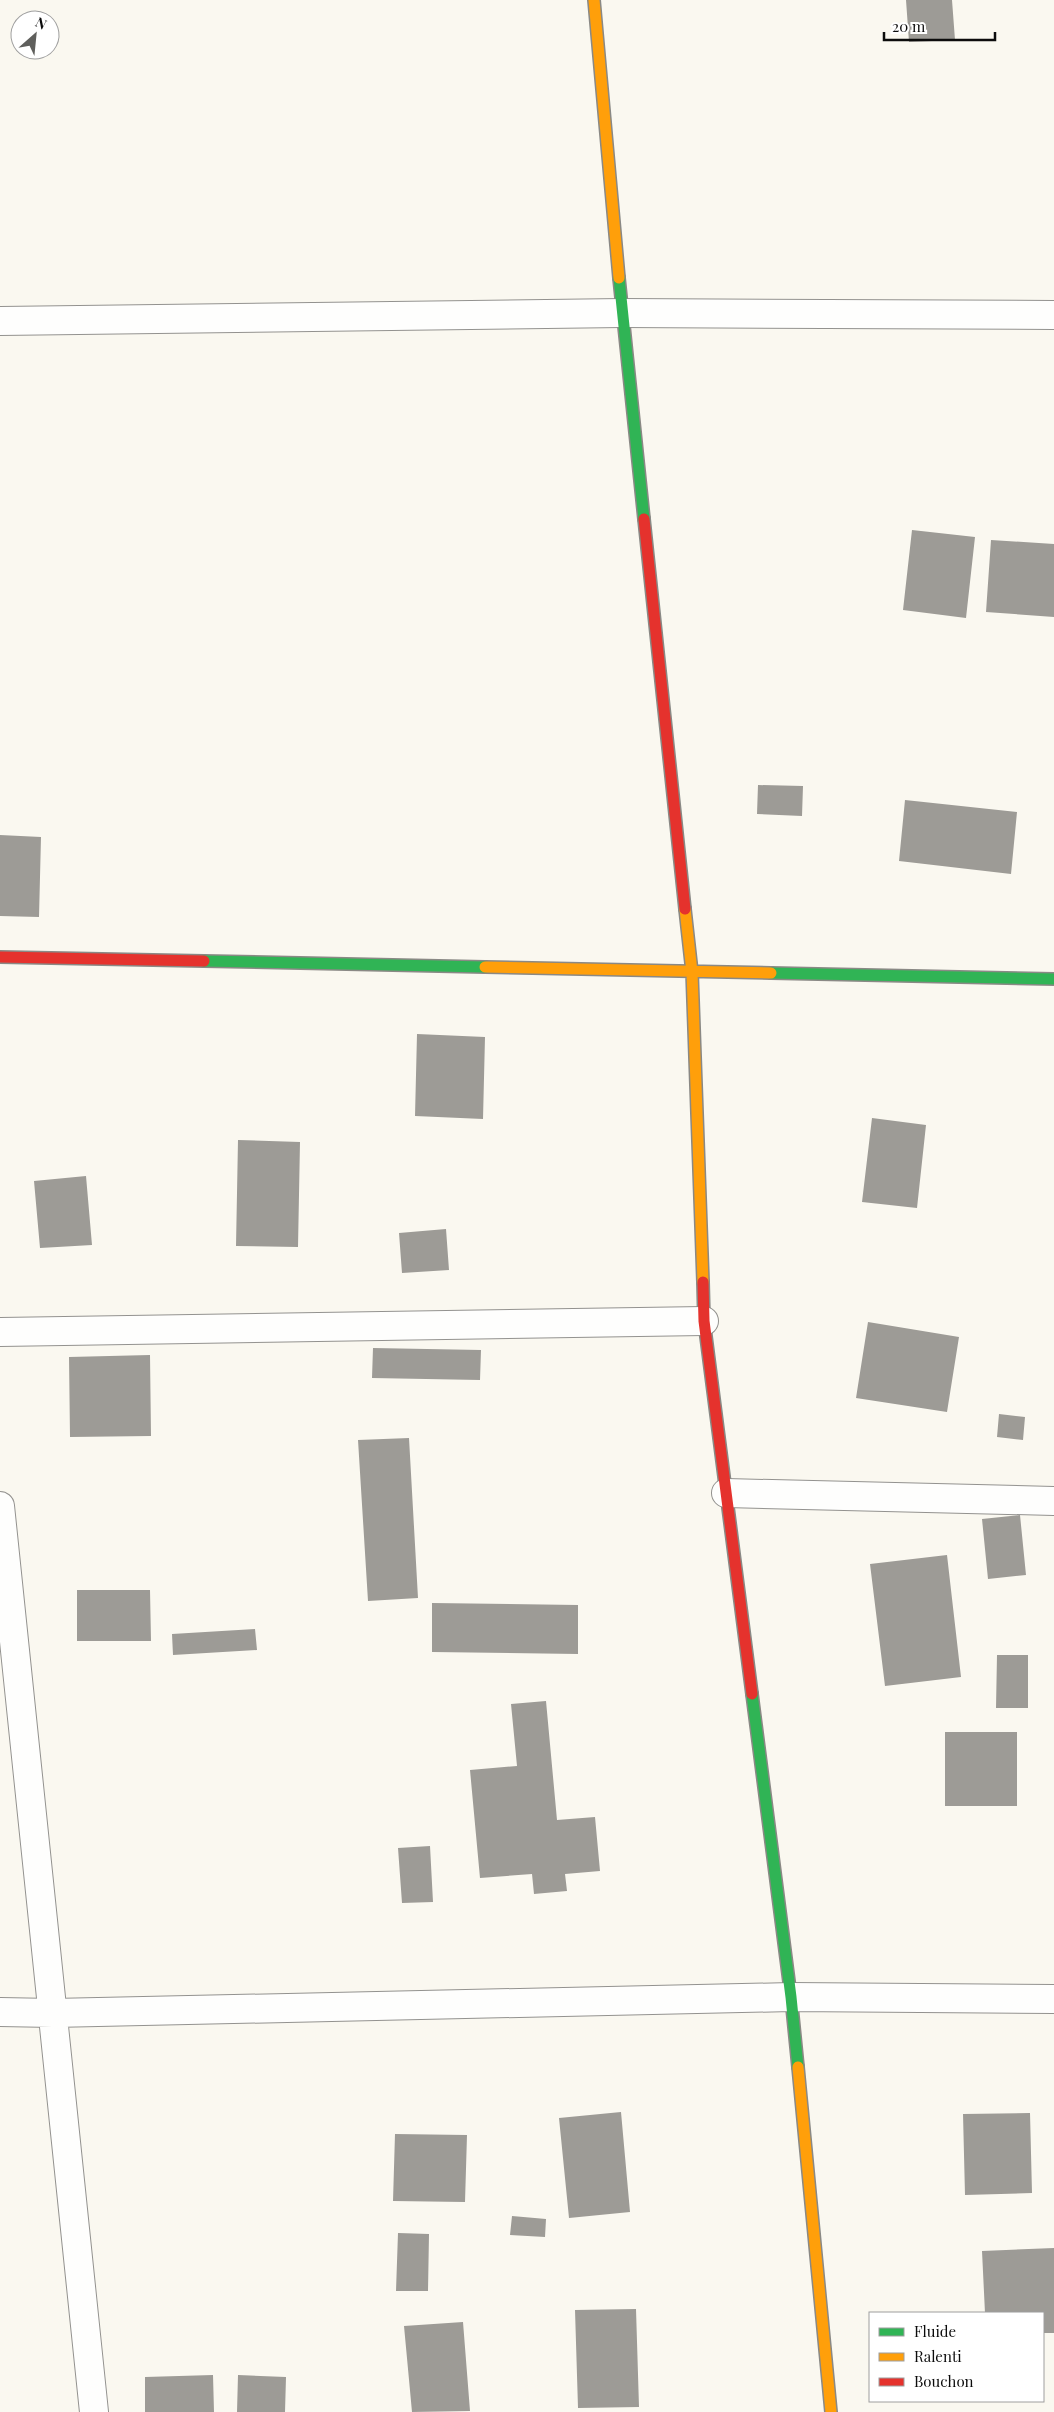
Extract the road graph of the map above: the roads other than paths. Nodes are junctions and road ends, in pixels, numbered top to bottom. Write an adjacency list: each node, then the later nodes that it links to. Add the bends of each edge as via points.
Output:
1 (594, 0): 2 (street)
2 (622, 313): 3 (street); 4 (street); 6 (street)
3 (1054, 315)
4 (0, 321)
5 (0, 957): 6 (street)
6 (692, 972): 7 (street); 8 (street)
7 (1054, 979)
8 (704, 1321): 9 (street); 10 (street)
9 (0, 1332)
10 (726, 1493): 11 (street); 13 (street)
11 (1054, 1501)
12 (0, 1506): 16 (street)
13 (791, 1997): 14 (street); 16 (street); 18 (street)
14 (1054, 1999)
15 (0, 2012): 16 (street)
16 (53, 2014): 17 (street)
17 (94, 2412)
18 (832, 2412)

